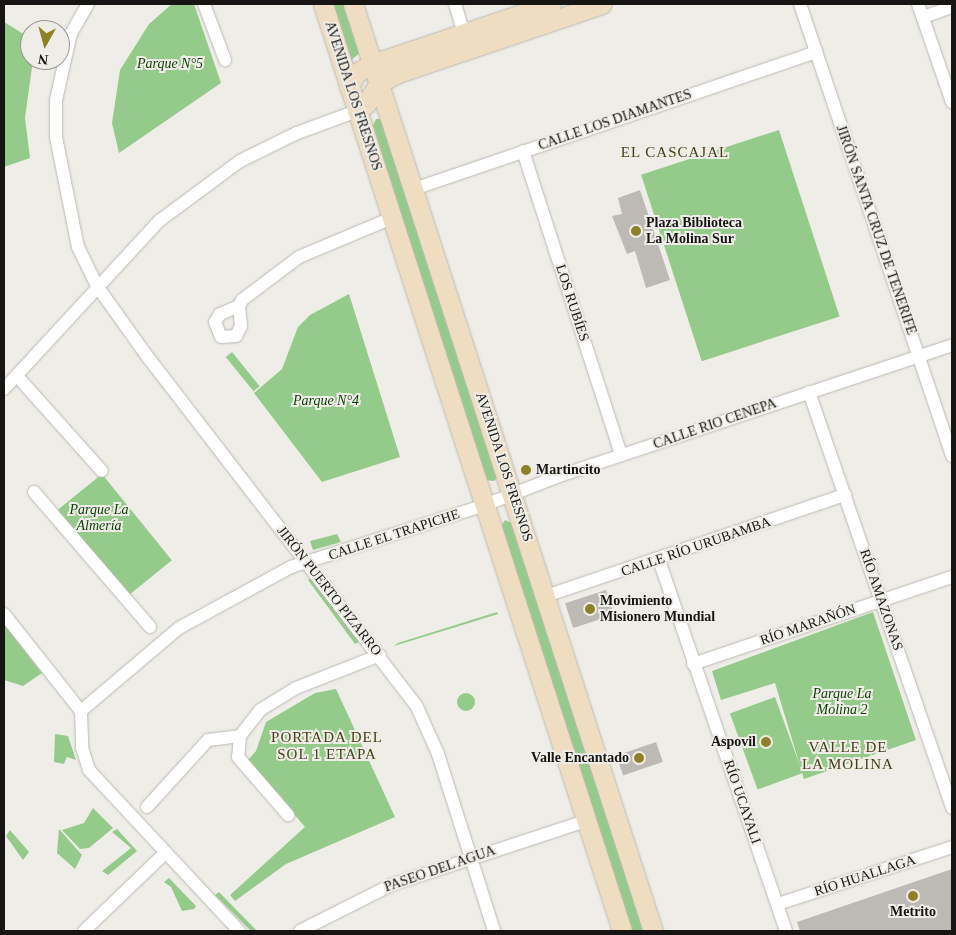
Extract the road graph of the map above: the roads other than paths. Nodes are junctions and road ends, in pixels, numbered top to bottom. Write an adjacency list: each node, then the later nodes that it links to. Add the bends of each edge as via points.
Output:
1 (88, 4): 23 (street, JIRÓN PUERTO PIZARRO, via 71,33 60,68 56,137 78,247)
2 (204, 4): 14 (street)
3 (323, 4): 17 (main road, AVENIDA LOS FRESNOS)
4 (352, 4): 15 (main road, AVENIDA LOS FRESNOS)
5 (454, 4): 12 (street)
6 (551, 4): 12 (main road)
7 (602, 4): 16 (main road, via 398,73)
8 (800, 4): 13 (street, JIRÓN SANTA CRUZ DE TENERIFE)
9 (918, 4): 11 (street)
10 (952, 7): 11 (street)
11 (923, 17): 18 (street)
12 (464, 33): 15 (main road)
13 (816, 52): 20 (street, CALLE LOS DIAMANTES); 26 (street, JIRÓN SANTA CRUZ DE TENERIFE)
14 (225, 60)
15 (372, 64): 16 (main road, AVENIDA LOS FRESNOS); 17 (main road, via 356,73)
16 (379, 83): 19 (main road); 21 (main road, AVENIDA LOS FRESNOS)
17 (349, 87): 19 (main road, AVENIDA LOS FRESNOS)
18 (952, 102)
19 (357, 112): 22 (main road, AVENIDA LOS FRESNOS); 23 (street, via 297,133 240,161 159,221)
20 (522, 152): 21 (street, CALLE LOS DIAMANTES); 30 (street, LOS RUBÍES)
21 (414, 189): 34 (main road, AVENIDA LOS FRESNOS)
22 (392, 218): 24 (street, via 299,257); 36 (main road, AVENIDA LOS FRESNOS)
23 (97, 286): 27 (street); 38 (street, JIRÓN PUERTO PIZARRO)
24 (238, 306)
25 (952, 345): 26 (street, CALLE RIO CENEPA)
26 (918, 356): 29 (street, CALLE RIO CENEPA); 31 (street, JIRÓN SANTA CRUZ DE TENERIFE)
27 (17, 376): 28 (street); 32 (street)
28 (4, 390)
29 (809, 392): 30 (street, CALLE RIO CENEPA); 35 (street, RÍO AMAZONAS)
30 (622, 455): 34 (street, CALLE RIO CENEPA)
31 (952, 456)
32 (102, 471)
33 (34, 492): 43 (street)
34 (512, 493): 36 (street, CALLE EL TRAPICHE); 40 (main road, AVENIDA LOS FRESNOS)
35 (845, 495): 37 (street, CALLE RÍO URUBAMBA); 41 (street, RÍO AMAZONAS)
36 (485, 505): 38 (street, CALLE EL TRAPICHE); 51 (main road, AVENIDA LOS FRESNOS)
37 (659, 560): 40 (street, CALLE RÍO URUBAMBA); 45 (street, RÍO UCAYALI)
38 (308, 562): 44 (street, JIRÓN PUERTO PIZARRO); 46 (street, CALLE EL TRAPICHE, via 284,570 178,628)
39 (952, 577): 41 (street, RÍO MARAÑÓN)
40 (546, 596): 61 (main road, AVENIDA LOS FRESNOS)
41 (880, 600): 45 (street, RÍO MARAÑÓN); 49 (street, RÍO AMAZONAS)
42 (4, 614): 46 (street)
43 (150, 627)
44 (380, 655): 47 (street, via 296,688 260,710); 54 (street, JIRÓN PUERTO PIZARRO, via 417,707 432,738)
45 (693, 664): 55 (street, RÍO UCAYALI)
46 (81, 712): 53 (street, via 82,748 89,770)
47 (240, 736): 48 (street, via 208,740); 50 (street, via 238,757)
48 (147, 807)
49 (952, 808)
50 (288, 815)
51 (586, 821): 54 (street, PASEO DEL AGUA); 60 (main road, AVENIDA LOS FRESNOS)
52 (952, 847): 55 (street, RÍO HUALLAGA)
53 (165, 853): 56 (street); 57 (street)
54 (470, 858): 58 (street, PASEO DEL AGUA, via 365,895); 59 (street, JIRÓN PUERTO PIZARRO)
55 (778, 904): 62 (street, RÍO UCAYALI)
56 (84, 931)
57 (239, 931)
58 (300, 931)
59 (494, 931)
60 (622, 931)
61 (653, 931)
62 (786, 931)

